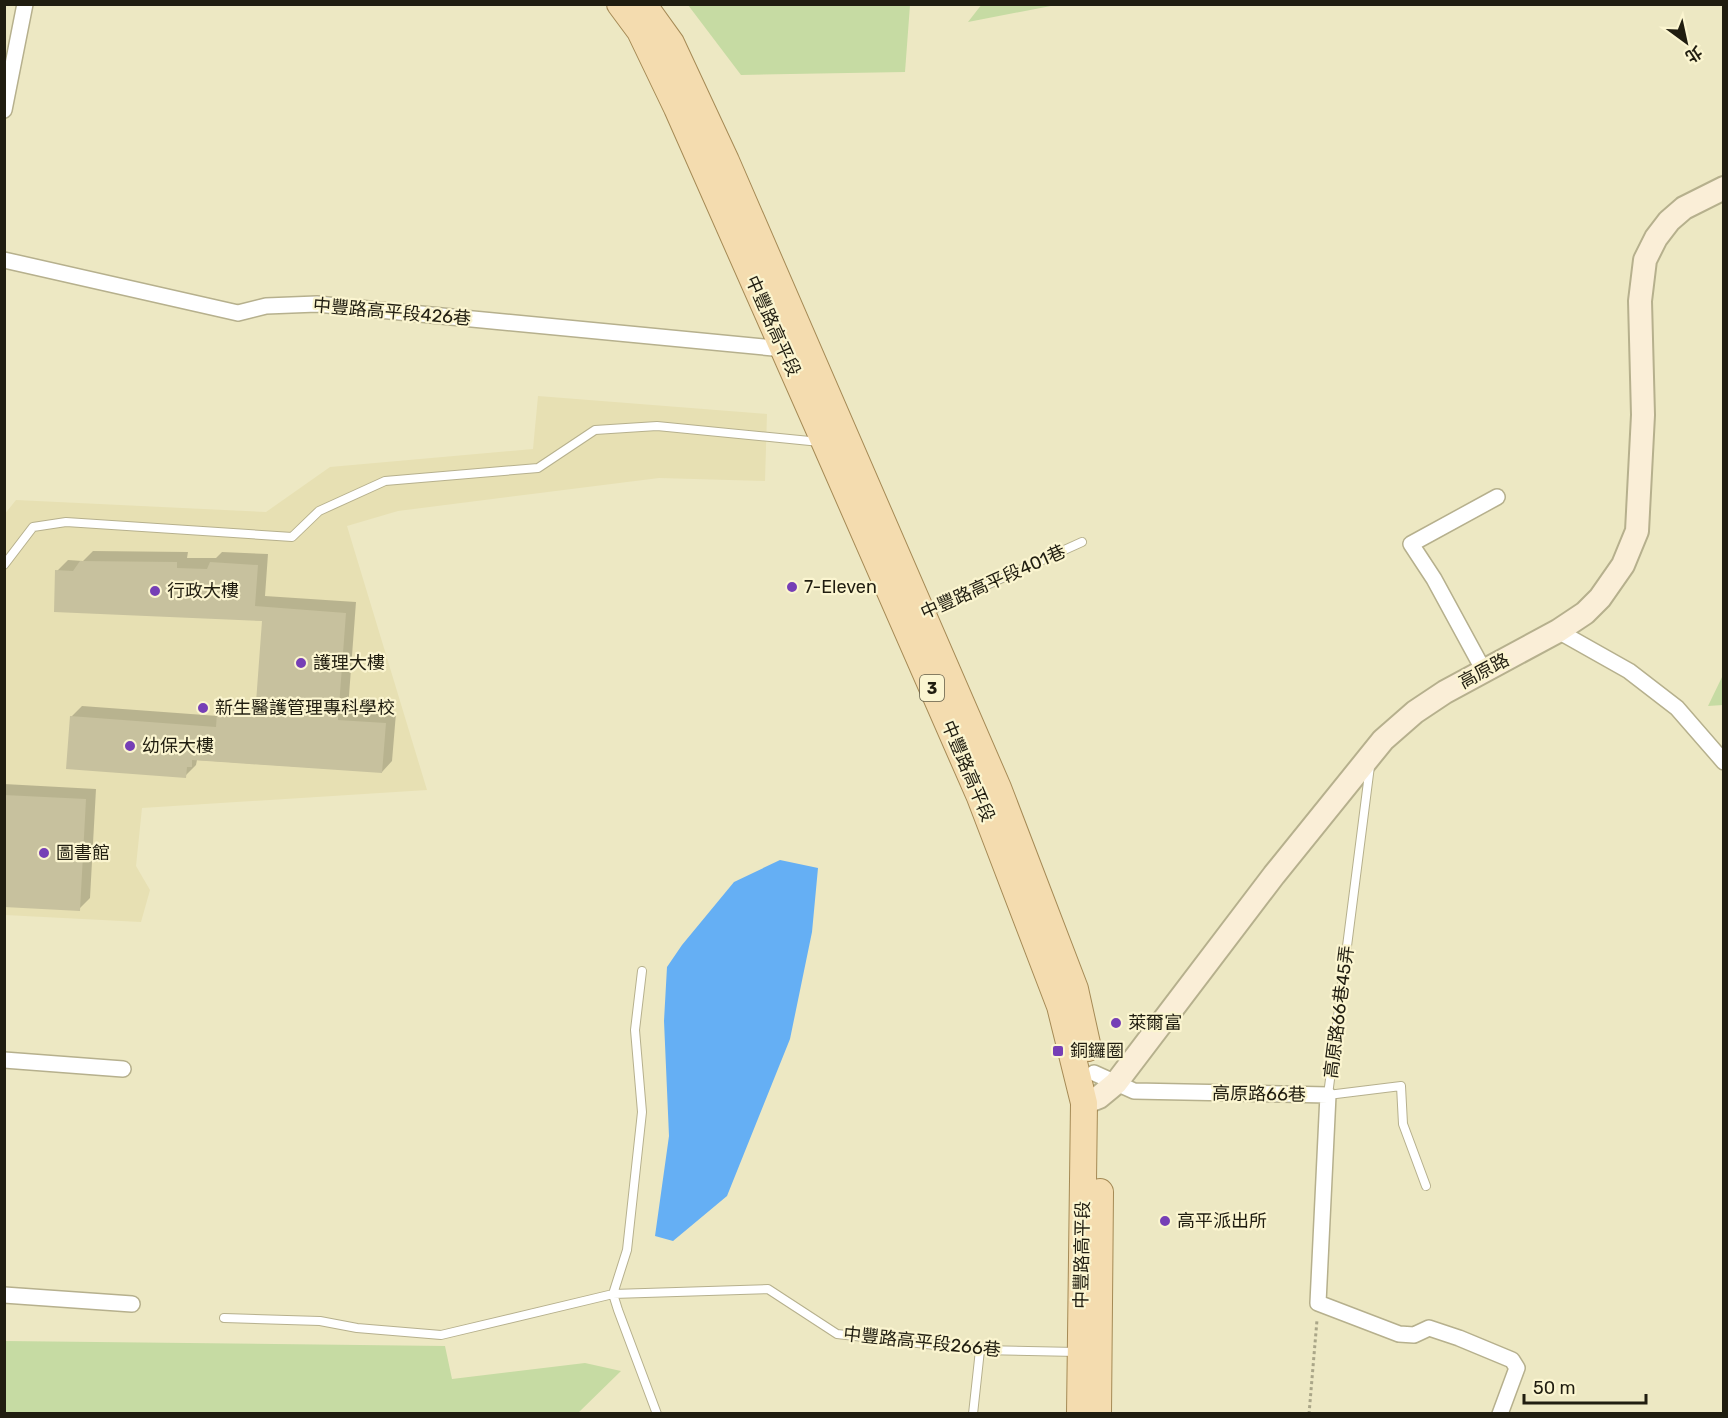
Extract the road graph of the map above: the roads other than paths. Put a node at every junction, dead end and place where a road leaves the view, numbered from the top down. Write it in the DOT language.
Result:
graph roads {
  1 [pos="25,4"];
  2 [pos="620,4"];
  3 [pos="643,4"];
  4 [pos="4,110"];
  5 [pos="1724,188"];
  6 [pos="731,202"];
  7 [pos="4,260"];
  8 [pos="784,350"];
  9 [pos="835,438"];
  10 [pos="1497,497"];
  11 [pos="1082,542"];
  12 [pos="4,565"];
  13 [pos="913,618"];
  14 [pos="1558,631"];
  15 [pos="1484,671"];
  16 [pos="1372,753"];
  17 [pos="1724,762"];
  18 [pos="642,971"];
  19 [pos="4,1060"];
  20 [pos="123,1069"];
  21 [pos="1098,1089"];
  22 [pos="1328,1095"];
  23 [pos="1426,1186"];
  24 [pos="613,1294"];
  25 [pos="4,1295"];
  26 [pos="132,1304"];
  27 [pos="224,1318"];
  28 [pos="980,1350"];
  29 [pos="1090,1350"];
  30 [pos="657,1413"];
  31 [pos="973,1413"];
  32 [pos="1080,1413"];
  33 [pos="1098,1413"];
  34 [pos="1500,1413"];
  1 -- 4 [label="street"];
  2 -- 6 [label="main road, 中豐路高平段 / 3"];
  3 -- 6 [label="main road, 中豐路高平段 / 3"];
  5 -- 14 [label="street, 高原路"];
  6 -- 8 [label="main road, 中豐路高平段 / 3"];
  6 -- 9 [label="main road, 中豐路高平段 / 3"];
  7 -- 8 [label="street, 中豐路高平段426巷"];
  8 -- 9 [label="main road, 中豐路高平段 / 3"];
  9 -- 12 [label="lane"];
  9 -- 13 [label="main road, 中豐路高平段 / 3"];
  10 -- 15 [label="street"];
  11 -- 13 [label="lane, 中豐路高平段401巷"];
  13 -- 21 [label="main road, 中豐路高平段 / 3"];
  14 -- 15 [label="street, 高原路"];
  14 -- 17 [label="street"];
  15 -- 16 [label="street, 高原路"];
  16 -- 21 [label="street, 高原路"];
  16 -- 22 [label="lane, 高原路66巷45弄"];
  18 -- 24 [label="lane"];
  19 -- 20 [label="street"];
  21 -- 22 [label="street, 高原路66巷"];
  21 -- 29 [label="main road, 中豐路高平段 / 3"];
  22 -- 23 [label="lane, 高原路66巷45弄"];
  22 -- 34 [label="street, 高原路66巷"];
  24 -- 27 [label="lane, 中豐路高平段266巷"];
  24 -- 28 [label="lane, 中豐路高平段266巷"];
  24 -- 30 [label="lane"];
  25 -- 26 [label="street"];
  28 -- 29 [label="lane, 中豐路高平段266巷"];
  28 -- 31 [label="lane"];
  29 -- 32 [label="main road, 中豐路高平段 / 3"];
  29 -- 33 [label="main road, 中豐路高平段 / 3"];
}
